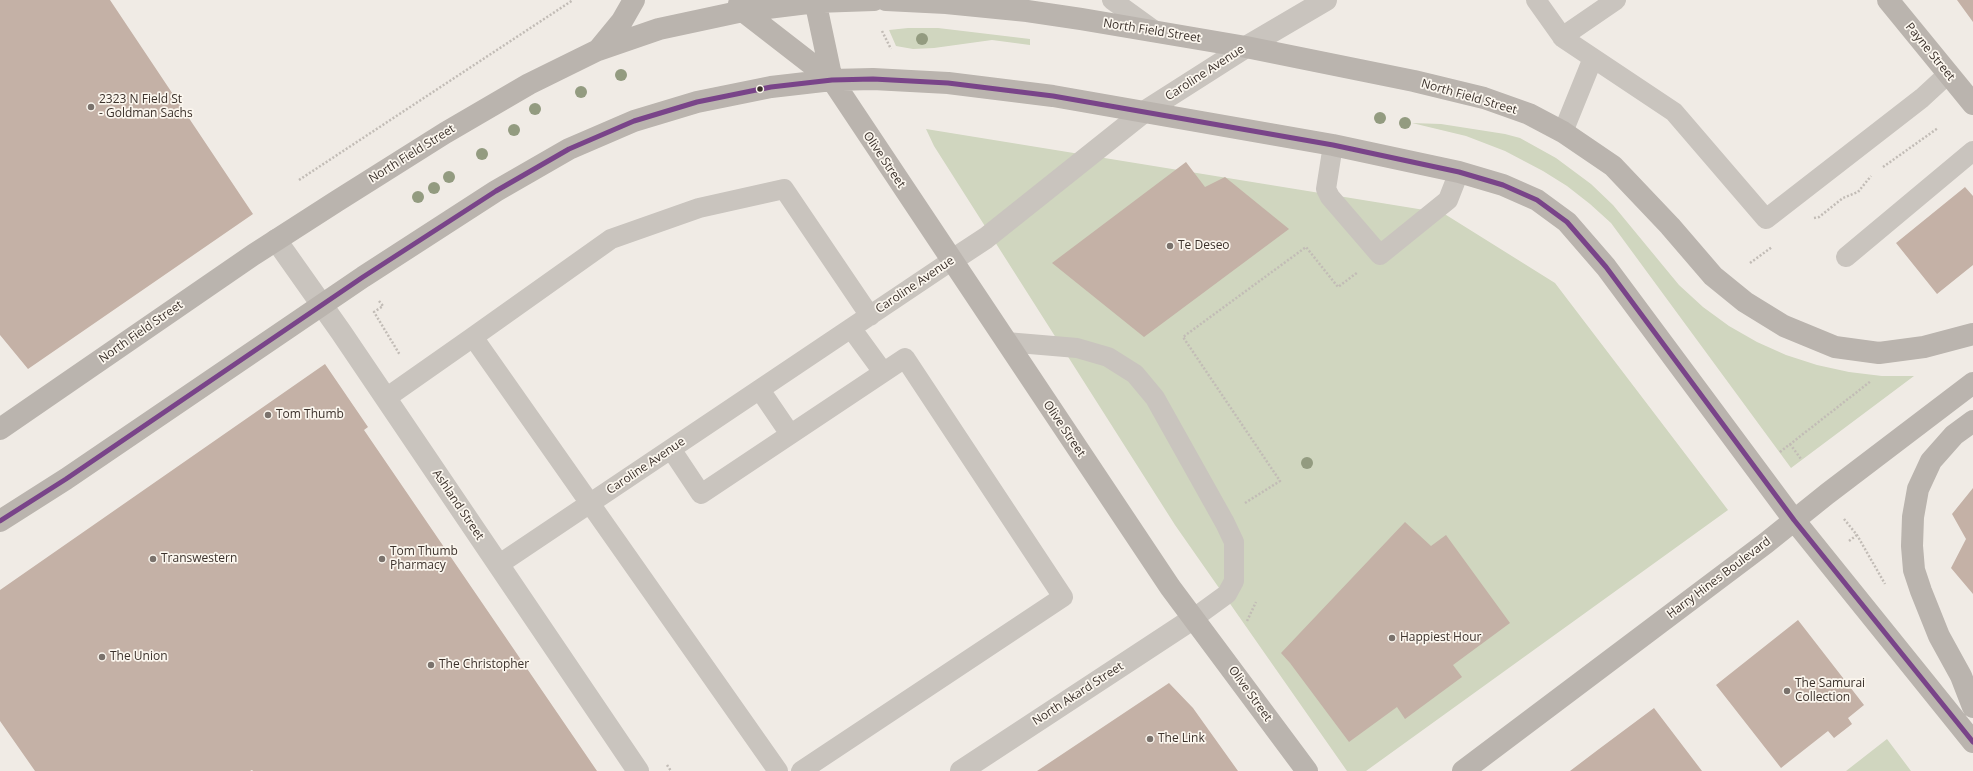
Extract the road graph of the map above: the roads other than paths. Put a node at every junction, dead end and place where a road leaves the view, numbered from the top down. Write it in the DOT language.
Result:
graph roads {
  1 [pos="634,0"];
  2 [pos="874,0"];
  3 [pos="886,0"];
  4 [pos="1112,0"];
  5 [pos="1326,0"];
  6 [pos="1536,0"];
  7 [pos="1616,0"];
  8 [pos="1888,0"];
  9 [pos="816,1"];
  10 [pos="740,5"];
  11 [pos="1028,6"];
  12 [pos="1155,31"];
  13 [pos="1562,37"];
  14 [pos="1246,47"];
  15 [pos="598,50"];
  16 [pos="1593,58"];
  17 [pos="1948,74"];
  18 [pos="832,80"];
  19 [pos="1973,104"];
  20 [pos="1144,112"];
  21 [pos="1563,132"];
  22 [pos="1333,145"];
  23 [pos="1973,151"];
  24 [pos="1458,172"];
  25 [pos="276,240"];
  26 [pos="1846,257"];
  27 [pos="951,261"];
  28 [pos="322,305"];
  29 [pos="870,316"];
  30 [pos="852,328"];
  31 [pos="1973,334"];
  32 [pos="473,337"];
  33 [pos="1006,342"];
  34 [pos="883,372"];
  35 [pos="1973,383"];
  36 [pos="760,390"];
  37 [pos="386,398"];
  38 [pos="1973,421"];
  39 [pos="0,429"];
  40 [pos="790,434"];
  41 [pos="671,449"];
  42 [pos="590,504"];
  43 [pos="1794,520"];
  44 [pos="0,521"];
  45 [pos="498,565"];
  46 [pos="1194,618"];
  47 [pos="1973,707"];
  48 [pos="1973,742"];
  49 [pos="638,771"];
  50 [pos="778,771"];
  51 [pos="801,771"];
  52 [pos="961,771"];
  53 [pos="1307,771"];
  54 [pos="1463,771"];
  1 -- 15 [label="main road"];
  2 -- 9 [label="main road, North Field Street"];
  3 -- 11 [label="main road, North Field Street"];
  4 -- 12 [label="lane"];
  5 -- 14 [label="street, Caroline Avenue"];
  6 -- 13 [label="lane"];
  7 -- 13 [label="lane"];
  8 -- 17 [label="main road, Payne Street"];
  9 -- 10 [label="main road, North Field Street"];
  9 -- 18 [label="main road, Olive Street"];
  10 -- 15 [label="main road, North Field Street"];
  10 -- 18 [label="main road, Olive Street"];
  11 -- 12 [label="main road, North Field Street"];
  12 -- 14 [label="main road, North Field Street"];
  13 -- 16 [label="lane"];
  14 -- 20 [label="street, Caroline Avenue"];
  14 -- 21 [label="main road, North Field Street"];
  15 -- 25 [label="main road, North Field Street"];
  16 -- 17 [label="lane"];
  16 -- 21 [label="lane"];
  17 -- 19 [label="main road, Payne Street"];
  18 -- 20 [label="main road"];
  18 -- 27 [label="main road, Olive Street"];
  18 -- 28 [label="main road"];
  20 -- 22 [label="main road"];
  20 -- 27 [label="street, Caroline Avenue"];
  21 -- 31 [label="main road, North Field Street"];
  22 -- 24 [label="main road"];
  22 -- 24 [label="lane"];
  23 -- 26 [label="lane"];
  24 -- 43 [label="main road"];
  25 -- 28 [label="street, Ashland Street"];
  25 -- 39 [label="main road, North Field Street"];
  27 -- 29 [label="lane, Caroline Avenue"];
  27 -- 33 [label="main road, Olive Street"];
  28 -- 37 [label="street, Ashland Street"];
  28 -- 44 [label="main road"];
  29 -- 30 [label="lane, Caroline Avenue"];
  29 -- 32 [label="lane"];
  30 -- 34 [label="lane"];
  30 -- 36 [label="lane, Caroline Avenue"];
  32 -- 37 [label="lane"];
  32 -- 42 [label="lane"];
  33 -- 46 [label="main road, Olive Street"];
  33 -- 46 [label="lane"];
  34 -- 40 [label="lane"];
  34 -- 51 [label="lane"];
  35 -- 43 [label="main road, Harry Hines Boulevard"];
  36 -- 40 [label="lane"];
  36 -- 41 [label="lane, Caroline Avenue"];
  37 -- 45 [label="street, Ashland Street"];
  38 -- 47 [label="main road"];
  40 -- 41 [label="lane"];
  41 -- 42 [label="lane, Caroline Avenue"];
  42 -- 45 [label="lane, Caroline Avenue"];
  42 -- 50 [label="lane"];
  43 -- 48 [label="main road"];
  43 -- 54 [label="main road, Harry Hines Boulevard"];
  45 -- 49 [label="street, Ashland Street"];
  46 -- 52 [label="street, North Akard Street"];
  46 -- 53 [label="main road, Olive Street"];
}
